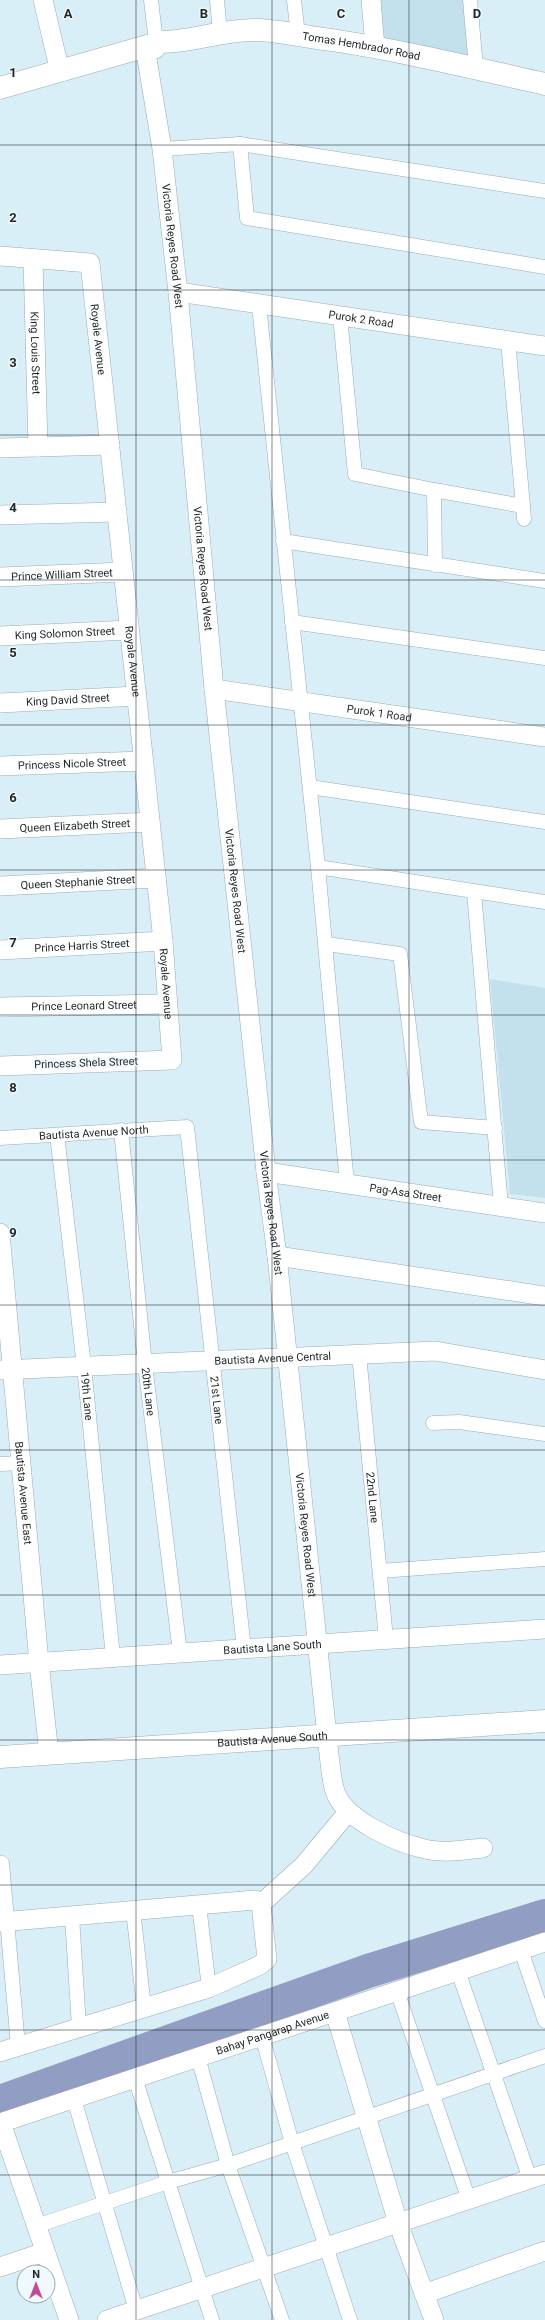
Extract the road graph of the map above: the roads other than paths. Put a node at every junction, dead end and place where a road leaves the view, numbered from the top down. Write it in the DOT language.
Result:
graph roads {
  1 [pos="43,0"];
  2 [pos="151,0"];
  3 [pos="217,0"];
  4 [pos="294,0"];
  5 [pos="371,0"];
  6 [pos="470,0"];
  7 [pos="220,33"];
  8 [pos="298,35"];
  9 [pos="376,47"];
  10 [pos="151,50"];
  11 [pos="476,68"];
  12 [pos="60,72"];
  13 [pos="545,84"];
  14 [pos="0,88"];
  15 [pos="0,101"];
  16 [pos="240,144"];
  17 [pos="162,149"];
  18 [pos="545,191"];
  19 [pos="0,256"];
  20 [pos="33,259"];
  21 [pos="545,267"];
  22 [pos="178,292"];
  23 [pos="259,305"];
  24 [pos="340,316"];
  25 [pos="508,341"];
  26 [pos="545,346"];
  27 [pos="110,445"];
  28 [pos="38,447"];
  29 [pos="0,448"];
  30 [pos="434,490"];
  31 [pos="117,512"];
  32 [pos="0,515"];
  33 [pos="283,541"];
  34 [pos="435,565"];
  35 [pos="123,572"];
  36 [pos="0,577"];
  37 [pos="545,581"];
  38 [pos="292,622"];
  39 [pos="129,630"];
  40 [pos="0,636"];
  41 [pos="545,658"];
  42 [pos="214,689"];
  43 [pos="137,696"];
  44 [pos="300,701"];
  45 [pos="0,703"];
  46 [pos="545,737"];
  47 [pos="143,761"];
  48 [pos="0,766"];
  49 [pos="310,787"];
  50 [pos="150,822"];
  51 [pos="545,822"];
  52 [pos="0,829"];
  53 [pos="318,867"];
  54 [pos="156,878"];
  55 [pos="0,886"];
  56 [pos="474,892"];
  57 [pos="545,902"];
  58 [pos="163,941"];
  59 [pos="326,944"];
  60 [pos="0,950"];
  61 [pos="167,1004"];
  62 [pos="0,1007"];
  63 [pos="172,1060"];
  64 [pos="0,1066"];
  65 [pos="187,1127"];
  66 [pos="495,1128"];
  67 [pos="122,1130"];
  68 [pos="57,1135"];
  69 [pos="0,1138"];
  70 [pos="266,1172"];
  71 [pos="347,1184"];
  72 [pos="500,1206"];
  73 [pos="545,1213"];
  74 [pos="0,1232"];
  75 [pos="277,1256"];
  76 [pos="545,1296"];
  77 [pos="359,1354"];
  78 [pos="288,1358"];
  79 [pos="212,1361"];
  80 [pos="145,1364"];
  81 [pos="84,1366"];
  82 [pos="7,1370"];
  83 [pos="545,1370"];
  84 [pos="433,1423"];
  85 [pos="545,1434"];
  86 [pos="22,1463"];
  87 [pos="0,1464"];
  88 [pos="545,1559"];
  89 [pos="380,1571"];
  90 [pos="545,1629"];
  91 [pos="386,1639"];
  92 [pos="317,1644"];
  93 [pos="244,1649"];
  94 [pos="180,1653"];
  95 [pos="113,1657"];
  96 [pos="39,1662"];
  97 [pos="0,1665"];
  98 [pos="545,1721"];
  99 [pos="327,1736"];
  100 [pos="49,1754"];
  101 [pos="0,1757"];
  102 [pos="348,1812"];
  103 [pos="483,1848"];
  104 [pos="0,1864"];
  105 [pos="261,1904"];
  106 [pos="199,1905"];
  107 [pos="133,1910"];
  108 [pos="72,1916"];
  109 [pos="4,1922"];
  110 [pos="545,1942"];
  111 [pos="521,1950"];
  112 [pos="458,1971"];
  113 [pos="209,1988"];
  114 [pos="397,1991"];
  115 [pos="144,2007"];
  116 [pos="335,2012"];
  117 [pos="545,2021"];
  118 [pos="79,2027"];
  119 [pos="262,2036"];
  120 [pos="18,2046"];
  121 [pos="0,2052"];
  122 [pos="545,2056"];
  123 [pos="198,2057"];
  124 [pos="494,2072"];
  125 [pos="135,2078"];
  126 [pos="432,2095"];
  127 [pos="74,2099"];
  128 [pos="366,2118"];
  129 [pos="0,2123"];
  130 [pos="292,2143"];
  131 [pos="228,2165"];
  132 [pos="538,2177"];
  133 [pos="168,2182"];
  134 [pos="469,2200"];
  135 [pos="105,2204"];
  136 [pos="398,2223"];
  137 [pos="36,2226"];
  138 [pos="327,2247"];
  139 [pos="545,2251"];
  140 [pos="45,2252"];
  141 [pos="0,2267"];
  142 [pos="263,2268"];
  143 [pos="202,2288"];
  144 [pos="424,2294"];
  145 [pos="138,2315"];
  146 [pos="69,2320"];
  147 [pos="107,2320"];
  148 [pos="212,2320"];
  149 [pos="282,2320"];
  150 [pos="350,2320"];
  151 [pos="434,2320"];
  1 -- 12 [label="street"];
  2 -- 10 [label="street"];
  3 -- 7 [label="street"];
  4 -- 8 [label="street"];
  5 -- 9 [label="street"];
  6 -- 11 [label="street"];
  7 -- 8 [label="street, Tomas Hembrador Road"];
  7 -- 10 [label="street, Tomas Hembrador Road"];
  8 -- 9 [label="street, Tomas Hembrador Road"];
  9 -- 11 [label="street, Tomas Hembrador Road"];
  10 -- 12 [label="street, Tomas Hembrador Road"];
  10 -- 15 [label="street, Tomas Hembrador Road"];
  10 -- 17 [label="street, Victoria Reyes Road West"];
  11 -- 13 [label="street, Tomas Hembrador Road"];
  12 -- 14 [label="street, Tomas Hembrador Road"];
  16 -- 17 [label="street"];
  16 -- 18 [label="street"];
  16 -- 21 [label="street"];
  17 -- 22 [label="street, Victoria Reyes Road West"];
  19 -- 20 [label="street"];
  20 -- 27 [label="street, Royale Avenue"];
  20 -- 28 [label="street, King Louis Street"];
  22 -- 23 [label="street, Purok 2 Road"];
  22 -- 42 [label="street, Victoria Reyes Road West"];
  23 -- 24 [label="street, Purok 2 Road"];
  23 -- 33 [label="street"];
  24 -- 25 [label="street, Purok 2 Road"];
  24 -- 30 [label="street"];
  25 -- 26 [label="street, Purok 2 Road"];
  25 -- 30 [label="street"];
  27 -- 28 [label="street"];
  27 -- 31 [label="street, Royale Avenue"];
  28 -- 29 [label="street"];
  30 -- 34 [label="street"];
  31 -- 32 [label="street"];
  31 -- 35 [label="street, Royale Avenue"];
  33 -- 34 [label="street"];
  33 -- 38 [label="street"];
  34 -- 37 [label="street"];
  35 -- 36 [label="street, Prince William Street"];
  35 -- 39 [label="street, Royale Avenue"];
  38 -- 41 [label="street"];
  38 -- 44 [label="street"];
  39 -- 40 [label="street, King Solomon Street"];
  39 -- 43 [label="street, Royale Avenue"];
  42 -- 44 [label="street, Purok 1 Road"];
  42 -- 70 [label="street, Victoria Reyes Road West"];
  43 -- 45 [label="street, King David Street"];
  43 -- 47 [label="street, Royale Avenue"];
  44 -- 46 [label="street, Purok 1 Road"];
  44 -- 49 [label="street"];
  47 -- 48 [label="street, Princess Nicole Street"];
  47 -- 50 [label="street, Royale Avenue"];
  49 -- 51 [label="street"];
  49 -- 53 [label="street"];
  50 -- 52 [label="street, Queen Elizabeth Street"];
  50 -- 54 [label="street, Royale Avenue"];
  53 -- 56 [label="street"];
  53 -- 59 [label="street"];
  54 -- 55 [label="street, Queen Stephanie Street"];
  54 -- 58 [label="street, Royale Avenue"];
  56 -- 57 [label="street"];
  56 -- 66 [label="street"];
  58 -- 60 [label="street, Prince Harris Street"];
  58 -- 61 [label="street, Royale Avenue"];
  59 -- 66 [label="street"];
  59 -- 71 [label="street"];
  61 -- 62 [label="street, Prince Leonard Street"];
  61 -- 63 [label="street, Royale Avenue"];
  63 -- 64 [label="street, Princess Shela Street"];
  65 -- 67 [label="street, Bautista Avenue North"];
  65 -- 79 [label="street, 21st Lane"];
  66 -- 72 [label="street"];
  67 -- 68 [label="street, Bautista Avenue North"];
  67 -- 80 [label="street, 20th Lane"];
  68 -- 69 [label="street, Bautista Avenue North"];
  68 -- 81 [label="street, 19th Lane"];
  70 -- 71 [label="street, Pag-Asa Street"];
  70 -- 75 [label="street, Victoria Reyes Road West"];
  71 -- 72 [label="street, Pag-Asa Street"];
  72 -- 73 [label="street, Pag-Asa Street"];
  74 -- 82 [label="street, Bautista Avenue East"];
  75 -- 76 [label="street"];
  75 -- 78 [label="street, Victoria Reyes Road West"];
  77 -- 78 [label="street, Bautista Avenue Central"];
  77 -- 83 [label="street, Bautista Avenue Central"];
  77 -- 89 [label="street, 22nd Lane"];
  78 -- 79 [label="street, Bautista Avenue Central"];
  78 -- 92 [label="street, Victoria Reyes Road West"];
  79 -- 80 [label="street, Bautista Avenue Central"];
  79 -- 93 [label="street, 21st Lane"];
  80 -- 81 [label="street, Bautista Avenue Central"];
  80 -- 94 [label="street, 20th Lane"];
  81 -- 82 [label="street, Bautista Avenue Central"];
  81 -- 95 [label="street, 19th Lane"];
  82 -- 86 [label="street, Bautista Avenue East"];
  84 -- 85 [label="street"];
  86 -- 87 [label="street"];
  86 -- 96 [label="street, Bautista Avenue East"];
  88 -- 89 [label="street"];
  89 -- 91 [label="street, 22nd Lane"];
  90 -- 91 [label="street, Bautista Lane South"];
  91 -- 92 [label="street, Bautista Lane South"];
  92 -- 93 [label="street, Bautista Lane South"];
  92 -- 99 [label="street, Victoria Reyes Road West"];
  93 -- 94 [label="street, Bautista Lane South"];
  94 -- 95 [label="street, Bautista Lane South"];
  95 -- 96 [label="street, Bautista Lane South"];
  96 -- 97 [label="street, Bautista Lane South"];
  96 -- 100 [label="street, Bautista Avenue East"];
  98 -- 99 [label="street, Bautista Avenue South"];
  99 -- 100 [label="street, Bautista Avenue South"];
  99 -- 102 [label="street, Victoria Reyes Road West"];
  100 -- 101 [label="street, Bautista Avenue South"];
  102 -- 103 [label="street"];
  102 -- 105 [label="street"];
  104 -- 109 [label="street"];
  105 -- 106 [label="street"];
  105 -- 113 [label="street"];
  106 -- 107 [label="street"];
  106 -- 113 [label="street"];
  107 -- 108 [label="street"];
  107 -- 115 [label="street"];
  108 -- 109 [label="street"];
  108 -- 118 [label="street"];
  109 -- 120 [label="street"];
  110 -- 111 [label="street, Bahay Pangarap Avenue"];
  111 -- 112 [label="street, Bahay Pangarap Avenue"];
  111 -- 117 [label="street"];
  112 -- 114 [label="street, Bahay Pangarap Avenue"];
  112 -- 124 [label="street"];
  113 -- 115 [label="street"];
  114 -- 116 [label="street, Bahay Pangarap Avenue"];
  114 -- 126 [label="street"];
  115 -- 118 [label="street"];
  116 -- 119 [label="street, Bahay Pangarap Avenue"];
  116 -- 128 [label="street"];
  118 -- 120 [label="street"];
  119 -- 123 [label="street, Bahay Pangarap Avenue"];
  119 -- 130 [label="street"];
  120 -- 121 [label="street"];
  122 -- 124 [label="street"];
  123 -- 125 [label="street, Bahay Pangarap Avenue"];
  123 -- 131 [label="street"];
  124 -- 126 [label="street"];
  124 -- 132 [label="street"];
  125 -- 127 [label="street, Bahay Pangarap Avenue"];
  125 -- 133 [label="street"];
  126 -- 128 [label="street"];
  126 -- 134 [label="street"];
  127 -- 129 [label="street, Bahay Pangarap Avenue"];
  127 -- 135 [label="street"];
  128 -- 130 [label="street"];
  128 -- 136 [label="street"];
  129 -- 137 [label="street"];
  130 -- 131 [label="street"];
  130 -- 138 [label="street"];
  131 -- 133 [label="street"];
  131 -- 142 [label="street"];
  132 -- 134 [label="street"];
  133 -- 135 [label="street"];
  133 -- 143 [label="street"];
  134 -- 136 [label="street"];
  135 -- 137 [label="street"];
  135 -- 145 [label="street"];
  136 -- 138 [label="street"];
  136 -- 144 [label="street"];
  137 -- 140 [label="street"];
  138 -- 142 [label="street"];
  138 -- 150 [label="street"];
  139 -- 144 [label="street"];
  140 -- 141 [label="street"];
  140 -- 146 [label="street"];
  142 -- 143 [label="street"];
  142 -- 149 [label="street"];
  143 -- 145 [label="street"];
  143 -- 148 [label="street"];
  144 -- 151 [label="street"];
  145 -- 147 [label="street"];
}
